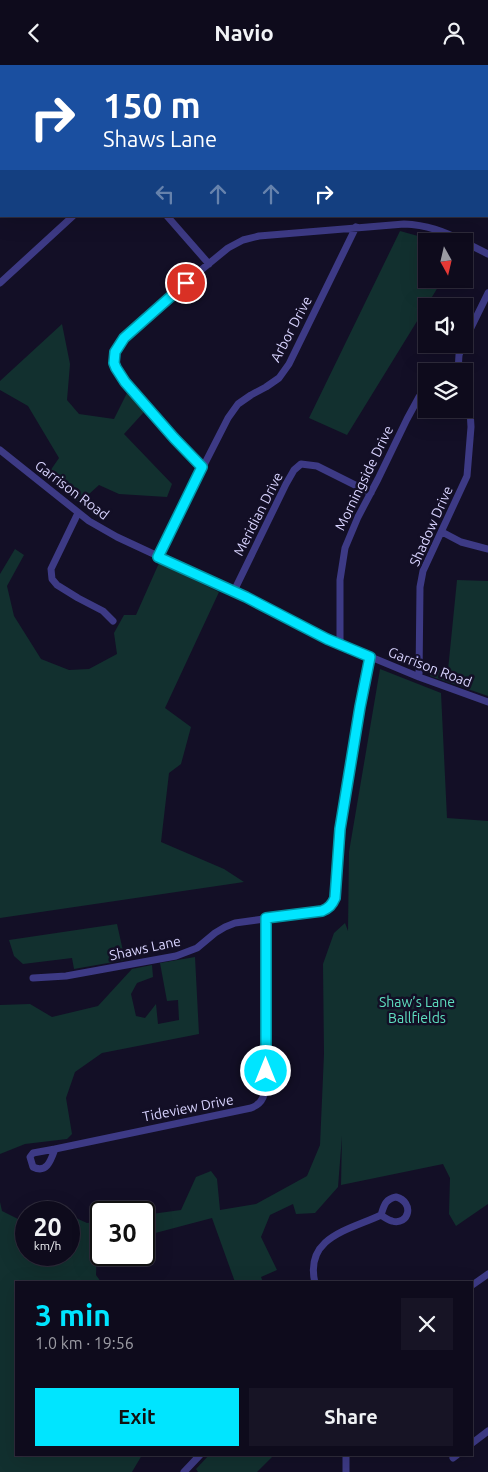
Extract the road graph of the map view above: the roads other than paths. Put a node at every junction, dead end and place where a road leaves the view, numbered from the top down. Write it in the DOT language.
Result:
graph roads {
  1 [pos="72,217"];
  2 [pos="168,217"];
  3 [pos="356,227"];
  4 [pos="447,233"];
  5 [pos="473,246"];
  6 [pos="488,254"];
  7 [pos="209,264"];
  8 [pos="0,283"];
  9 [pos="488,293"];
  10 [pos="473,324"];
  11 [pos="418,399"];
  12 [pos="470,418"];
  13 [pos="1,453"];
  14 [pos="202,467"];
  15 [pos="371,493"];
  16 [pos="78,513"];
  17 [pos="442,532"];
  18 [pos="488,549"];
  19 [pos="158,557"];
  20 [pos="234,591"];
  21 [pos="113,621"];
  22 [pos="340,645"];
  23 [pos="370,657"];
  24 [pos="419,677"];
  25 [pos="488,702"];
  26 [pos="266,918"];
  27 [pos="33,979"];
  28 [pos="55,1149"];
  29 [pos="381,1215"];
  30 [pos="488,1274"];
  31 [pos="315,1281"];
  32 [pos="473,1285"];
  33 [pos="488,1431"];
  34 [pos="473,1442"];
  35 [pos="199,1456"];
  36 [pos="346,1456"];
  37 [pos="184,1472"];
  38 [pos="346,1472"];
  1 -- 8 [label="street"];
  2 -- 7 [label="street"];
  3 -- 4 [label="street"];
  3 -- 7 [label="street"];
  3 -- 14 [label="street, Arbor Drive"];
  5 -- 6 [label="street"];
  7 -- 14 [label="street"];
  9 -- 10 [label="street"];
  11 -- 15 [label="street, Morningside Drive"];
  12 -- 17 [label="street, Shadow Drive"];
  13 -- 16 [label="street, Garrison Road"];
  14 -- 19 [label="street, Arbor Drive"];
  15 -- 20 [label="street, Meridian Drive"];
  15 -- 22 [label="street, Morningside Drive"];
  16 -- 19 [label="street, Garrison Road"];
  16 -- 21 [label="street"];
  17 -- 18 [label="street"];
  17 -- 24 [label="street, Shadow Drive"];
  19 -- 20 [label="street, Garrison Road"];
  20 -- 22 [label="street, Garrison Road"];
  22 -- 23 [label="street, Garrison Road"];
  23 -- 24 [label="street, Garrison Road"];
  23 -- 26 [label="street, Shaws Lane"];
  24 -- 25 [label="street, Garrison Road"];
  26 -- 27 [label="street, Shaws Lane"];
  26 -- 28 [label="street, Tideview Drive"];
  29 -- 31 [label="street"];
  30 -- 32 [label="street"];
  33 -- 34 [label="street"];
  35 -- 37 [label="street"];
  36 -- 38 [label="street"];
}
